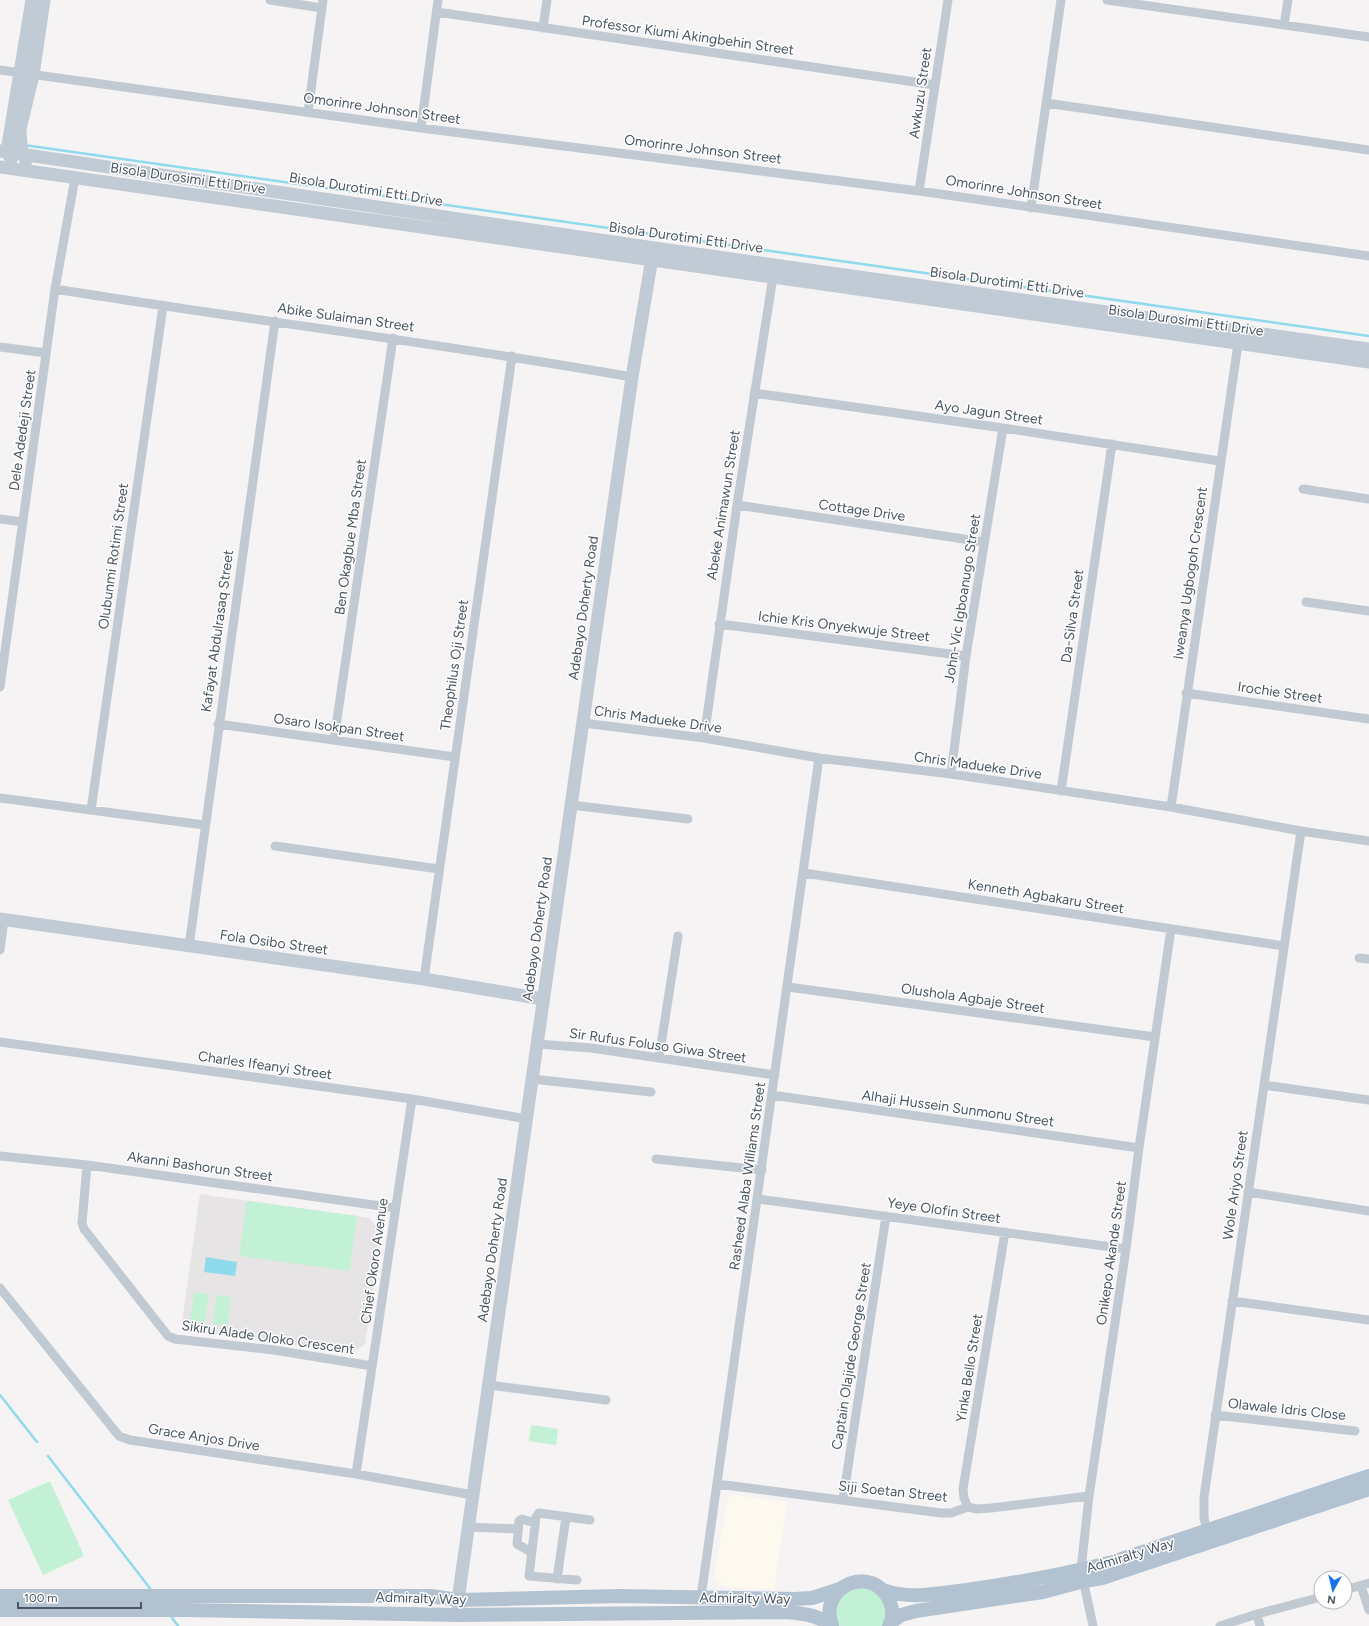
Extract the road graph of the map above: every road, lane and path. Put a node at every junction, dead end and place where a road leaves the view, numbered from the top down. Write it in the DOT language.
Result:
graph roads {
  1 [pos="32,0"];
  2 [pos="44,0"];
  3 [pos="270,0"];
  4 [pos="438,0"];
  5 [pos="547,0"];
  6 [pos="948,0"];
  7 [pos="1061,0"];
  8 [pos="1107,0"];
  9 [pos="1288,0"];
  10 [pos="323,4"];
  11 [pos="1173,5"];
  12 [pos="437,12"];
  13 [pos="1284,25"];
  14 [pos="543,28"];
  15 [pos="1369,37"];
  16 [pos="0,70"];
  17 [pos="26,74"];
  18 [pos="936,85"];
  19 [pos="1046,103"];
  20 [pos="308,112"];
  21 [pos="422,128"];
  22 [pos="13,147"];
  23 [pos="1369,150"];
  24 [pos="0,167"];
  25 [pos="14,169"];
  26 [pos="31,171"];
  27 [pos="75,178"];
  28 [pos="919,191"];
  29 [pos="1031,208"];
  30 [pos="653,254"];
  31 [pos="1369,256"];
  32 [pos="773,277"];
  33 [pos="55,289"];
  34 [pos="163,306"];
  35 [pos="275,321"];
  36 [pos="392,338"];
  37 [pos="1238,344"];
  38 [pos="0,347"];
  39 [pos="1369,349"];
  40 [pos="46,353"];
  41 [pos="512,356"];
  42 [pos="1369,362"];
  43 [pos="632,377"];
  44 [pos="754,393"];
  45 [pos="1003,428"];
  46 [pos="1112,444"];
  47 [pos="1220,461"];
  48 [pos="1303,489"];
  49 [pos="1369,499"];
  50 [pos="736,505"];
  51 [pos="0,519"];
  52 [pos="23,522"];
  53 [pos="984,542"];
  54 [pos="1306,602"];
  55 [pos="1369,611"];
  56 [pos="719,624"];
  57 [pos="966,656"];
  58 [pos="0,687"];
  59 [pos="1186,693"];
  60 [pos="1369,718"];
  61 [pos="583,723"];
  62 [pos="218,724"];
  63 [pos="704,738"];
  64 [pos="334,740"];
  65 [pos="455,757"];
  66 [pos="819,758"];
  67 [pos="951,774"];
  68 [pos="1061,791"];
  69 [pos="0,798"];
  70 [pos="571,805"];
  71 [pos="1171,807"];
  72 [pos="91,810"];
  73 [pos="688,819"];
  74 [pos="204,825"];
  75 [pos="1301,831"];
  76 [pos="1369,840"];
  77 [pos="275,846"];
  78 [pos="439,869"];
  79 [pos="804,873"];
  80 [pos="2,920"];
  81 [pos="1171,929"];
  82 [pos="678,936"];
  83 [pos="188,946"];
  84 [pos="1284,946"];
  85 [pos="0,950"];
  86 [pos="1359,958"];
  87 [pos="1369,959"];
  88 [pos="424,979"];
  89 [pos="788,987"];
  90 [pos="544,999"];
  91 [pos="1155,1037"];
  92 [pos="0,1042"];
  93 [pos="537,1044"];
  94 [pos="659,1058"];
  95 [pos="775,1075"];
  96 [pos="532,1079"];
  97 [pos="1264,1085"];
  98 [pos="651,1092"];
  99 [pos="772,1095"];
  100 [pos="412,1099"];
  101 [pos="1369,1100"];
  102 [pos="526,1119"];
  103 [pos="1139,1148"];
  104 [pos="0,1156"];
  105 [pos="656,1159"];
  106 [pos="87,1165"];
  107 [pos="762,1170"];
  108 [pos="1248,1192"];
  109 [pos="758,1199"];
  110 [pos="395,1208"];
  111 [pos="1369,1211"];
  112 [pos="886,1216"];
  113 [pos="1005,1232"];
  114 [pos="1126,1249"];
  115 [pos="0,1288"];
  116 [pos="1232,1301"];
  117 [pos="1369,1320"];
  118 [pos="372,1366"];
  119 [pos="489,1385"];
  120 [pos="606,1400"];
  121 [pos="1216,1415"];
  122 [pos="1355,1431"];
  123 [pos="356,1474"];
  124 [pos="1369,1476"];
  125 [pos="717,1484"];
  126 [pos="1369,1489"];
  127 [pos="473,1495"];
  128 [pos="1089,1496"];
  129 [pos="843,1500"];
  130 [pos="968,1507"];
  131 [pos="566,1517"];
  132 [pos="590,1520"];
  133 [pos="535,1523"];
  134 [pos="469,1526"];
  135 [pos="518,1529"];
  136 [pos="1209,1536"];
  137 [pos="531,1552"];
  138 [pos="1083,1575"];
  139 [pos="557,1579"];
  140 [pos="577,1580"];
  141 [pos="1365,1585"];
  142 [pos="1353,1588"];
  143 [pos="840,1589"];
  144 [pos="883,1590"];
  145 [pos="0,1596"];
  146 [pos="702,1597"];
  147 [pos="1313,1599"];
  148 [pos="458,1600"];
  149 [pos="0,1610"];
  150 [pos="1369,1610"];
  151 [pos="1257,1614"];
  152 [pos="459,1615"];
  153 [pos="890,1624"];
  154 [pos="832,1626"];
  155 [pos="1092,1626"];
  156 [pos="1220,1626"];
  157 [pos="1260,1626"];
  1 -- 17 [label="main road"];
  2 -- 17 [label="main road"];
  3 -- 10 [label="street"];
  4 -- 12 [label="street"];
  5 -- 14 [label="street"];
  6 -- 18 [label="street, Awkuzu Street"];
  7 -- 19 [label="street"];
  8 -- 11 [label="street"];
  9 -- 13 [label="street"];
  10 -- 20 [label="street"];
  11 -- 13 [label="street"];
  12 -- 14 [label="street, Professor Kiumi Akingbehin Street"];
  12 -- 21 [label="street"];
  13 -- 15 [label="street"];
  14 -- 18 [label="street, Professor Kiumi Akingbehin Street"];
  16 -- 17 [label="street, Omorinre Johnson Street"];
  17 -- 20 [label="street, Omorinre Johnson Street"];
  17 -- 22 [label="main road"];
  18 -- 28 [label="street, Awkuzu Street"];
  19 -- 23 [label="street"];
  19 -- 29 [label="street"];
  20 -- 21 [label="street, Omorinre Johnson Street"];
  21 -- 28 [label="street, Omorinre Johnson Street"];
  22 -- 25 [label="main road"];
  22 -- 26 [label="main road"];
  22 -- 30 [label="main road, Bisola Durotimi Etti Drive"];
  24 -- 25 [label="main road, Bisola Durosimi Etti Drive"];
  25 -- 26 [label="main road, Bisola Durosimi Etti Drive"];
  26 -- 27 [label="main road, Bisola Durosimi Etti Drive"];
  27 -- 30 [label="main road, Bisola Durosimi Etti Drive"];
  27 -- 33 [label="street, Dele Adedeji Street"];
  28 -- 29 [label="street, Omorinre Johnson Street"];
  29 -- 31 [label="street, Omorinre Johnson Street"];
  30 -- 32 [label="main road, Bisola Durosimi Etti Drive"];
  30 -- 39 [label="main road, Bisola Durotimi Etti Drive"];
  30 -- 43 [label="main road, Adebayo Doherty Road"];
  32 -- 37 [label="main road, Bisola Durosimi Etti Drive"];
  32 -- 44 [label="street, Abeke Animawun Street"];
  33 -- 34 [label="street, Abike Sulaiman Street"];
  33 -- 40 [label="street, Dele Adedeji Street"];
  34 -- 35 [label="street, Abike Sulaiman Street"];
  34 -- 72 [label="street, Olubunmi Rotimi Street"];
  35 -- 36 [label="street, Abike Sulaiman Street"];
  35 -- 62 [label="street, Kafayat Abdulrasaq Street"];
  36 -- 41 [label="street, Abike Sulaiman Street"];
  36 -- 64 [label="street, Ben Okagbue Mba Street"];
  37 -- 42 [label="main road, Bisola Durosimi Etti Drive"];
  37 -- 47 [label="street, Iweanya Ugbogoh Crescent"];
  38 -- 40 [label="street"];
  40 -- 52 [label="street, Dele Adedeji Street"];
  41 -- 43 [label="street, Abike Sulaiman Street"];
  41 -- 65 [label="street, Theophilus Oji Street"];
  43 -- 61 [label="main road, Adebayo Doherty Road"];
  44 -- 45 [label="street, Ayo Jagun Street"];
  44 -- 50 [label="street, Abeke Animawun Street"];
  45 -- 46 [label="street, Ayo Jagun Street"];
  45 -- 53 [label="street, John-Vic Igboanugo Street"];
  46 -- 47 [label="street, Ayo Jagun Street"];
  46 -- 68 [label="street, Da-Silva Street"];
  47 -- 59 [label="street, Iweanya Ugbogoh Crescent"];
  48 -- 49 [label="street"];
  50 -- 53 [label="street, Cottage Drive"];
  50 -- 56 [label="street, Abeke Animawun Street"];
  51 -- 52 [label="street"];
  52 -- 58 [label="street, Dele Adedeji Street"];
  53 -- 57 [label="street, John-Vic Igboanugo Street"];
  54 -- 55 [label="street"];
  56 -- 57 [label="street, Ichie Kris Onyekwuje Street"];
  56 -- 63 [label="street, Abeke Animawun Street"];
  57 -- 67 [label="street, John-Vic Igboanugo Street"];
  59 -- 60 [label="street, Irochie Street"];
  59 -- 71 [label="street, Iweanya Ugbogoh Crescent"];
  61 -- 63 [label="street, Chris Madueke Drive"];
  61 -- 70 [label="main road, Adebayo Doherty Road"];
  62 -- 64 [label="street, Osaro Isokpan Street"];
  62 -- 74 [label="street, Kafayat Abdulrasaq Street"];
  63 -- 66 [label="street, Chris Madueke Drive"];
  64 -- 65 [label="street, Osaro Isokpan Street"];
  65 -- 78 [label="street, Theophilus Oji Street"];
  66 -- 67 [label="street, Chris Madueke Drive"];
  66 -- 79 [label="street, Rasheed Alaba Williams Street"];
  67 -- 68 [label="street, Chris Madueke Drive"];
  68 -- 71 [label="street, Chris Madueke Drive"];
  69 -- 72 [label="street"];
  70 -- 73 [label="street"];
  70 -- 90 [label="main road, Adebayo Doherty Road"];
  71 -- 75 [label="street, Chris Madueke Drive"];
  72 -- 74 [label="street"];
  74 -- 83 [label="street, Kafayat Abdulrasaq Street"];
  75 -- 76 [label="street, Chris Madueke Drive"];
  75 -- 84 [label="street, Wole Ariyo Street"];
  77 -- 78 [label="street"];
  78 -- 88 [label="street, Theophilus Oji Street"];
  79 -- 81 [label="street, Kenneth Agbakaru Street"];
  79 -- 89 [label="street, Rasheed Alaba Williams Street"];
  80 -- 83 [label="main road, Fola Osibo Street"];
  80 -- 85 [label="street"];
  81 -- 84 [label="street, Kenneth Agbakaru Street"];
  81 -- 91 [label="street, Onikepo Akande Street"];
  82 -- 94 [label="street"];
  83 -- 88 [label="main road, Fola Osibo Street"];
  84 -- 97 [label="street, Wole Ariyo Street"];
  86 -- 87 [label="street"];
  88 -- 90 [label="main road, Fola Osibo Street"];
  89 -- 91 [label="street, Olushola Agbaje Street"];
  89 -- 95 [label="street, Rasheed Alaba Williams Street"];
  90 -- 93 [label="main road, Adebayo Doherty Road"];
  91 -- 103 [label="street, Onikepo Akande Street"];
  92 -- 100 [label="street, Charles Ifeanyi Street"];
  93 -- 94 [label="street, Sir Rufus Foluso Giwa Street"];
  93 -- 96 [label="main road, Adebayo Doherty Road"];
  94 -- 95 [label="street, Sir Rufus Foluso Giwa Street"];
  95 -- 99 [label="street, Rasheed Alaba Williams Street"];
  96 -- 98 [label="street"];
  96 -- 102 [label="main road, Adebayo Doherty Road"];
  97 -- 101 [label="street"];
  97 -- 108 [label="street, Wole Ariyo Street"];
  99 -- 103 [label="street, Alhaji Hussein Sunmonu Street"];
  99 -- 107 [label="street, Rasheed Alaba Williams Street"];
  100 -- 102 [label="street, Charles Ifeanyi Street"];
  100 -- 110 [label="street, Chief Okoro Avenue"];
  102 -- 119 [label="main road, Adebayo Doherty Road"];
  103 -- 114 [label="street, Onikepo Akande Street"];
  104 -- 106 [label="street, Akanni Bashorun Street"];
  105 -- 107 [label="street"];
  106 -- 110 [label="street, Akanni Bashorun Street"];
  106 -- 118 [label="street, Sikiru Alade Oloko Crescent"];
  107 -- 109 [label="street, Rasheed Alaba Williams Street"];
  108 -- 111 [label="street"];
  108 -- 116 [label="street, Wole Ariyo Street"];
  109 -- 112 [label="street, Yeye Olofin Street"];
  109 -- 125 [label="street, Rasheed Alaba Williams Street"];
  110 -- 118 [label="street, Chief Okoro Avenue"];
  112 -- 113 [label="street, Yeye Olofin Street"];
  112 -- 129 [label="street, Captain Olajide George Street"];
  113 -- 114 [label="street, Yeye Olofin Street"];
  113 -- 130 [label="street, Yinka Bello Street"];
  114 -- 128 [label="street, Onikepo Akande Street"];
  115 -- 123 [label="street, Grace Anjos Drive"];
  116 -- 117 [label="street"];
  116 -- 121 [label="street, Wole Ariyo Street"];
  118 -- 123 [label="street, Chief Okoro Avenue"];
  119 -- 120 [label="street"];
  119 -- 127 [label="main road, Adebayo Doherty Road"];
  121 -- 122 [label="street, Olawale Idris Close"];
  121 -- 136 [label="street, Wole Ariyo Street"];
  123 -- 127 [label="street, Grace Anjos Drive"];
  124 -- 136 [label="main road, Admiralty Way"];
  125 -- 129 [label="street, Siji Soetan Street"];
  125 -- 146 [label="street, Rasheed Alaba Williams Street"];
  126 -- 136 [label="main road, Admiralty Way"];
  127 -- 134 [label="main road, Adebayo Doherty Road"];
  128 -- 130 [label="street, Siji Soetan Street"];
  128 -- 138 [label="street, Onikepo Akande Street"];
  129 -- 130 [label="street, Siji Soetan Street"];
  131 -- 132 [label="street"];
  131 -- 133 [label="street"];
  131 -- 139 [label="street"];
  133 -- 135 [label="street"];
  133 -- 137 [label="street"];
  134 -- 135 [label="street"];
  134 -- 148 [label="main road, Adebayo Doherty Road"];
  135 -- 137 [label="street"];
  136 -- 138 [label="main road, Admiralty Way"];
  137 -- 139 [label="street"];
  138 -- 144 [label="main road, Admiralty Way"];
  138 -- 153 [label="main road, Admiralty Way"];
  138 -- 155 [label="street, Onikepo Akande Street"];
  139 -- 140 [label="street"];
  141 -- 142 [label="street"];
  141 -- 150 [label="street"];
  143 -- 144 [label="main road, Admiralty Way"];
  143 -- 146 [label="main road, Admiralty Way"];
  143 -- 154 [label="main road"];
  144 -- 153 [label="main road"];
  145 -- 148 [label="main road, Admiralty Way"];
  146 -- 148 [label="main road, Admiralty Way"];
  147 -- 151 [label="street"];
  148 -- 152 [label="main road, Adebayo Doherty Road"];
  149 -- 152 [label="main road, Admiralty Way"];
  151 -- 156 [label="street"];
  151 -- 157 [label="street"];
  152 -- 154 [label="main road, Admiralty Way"];
}
